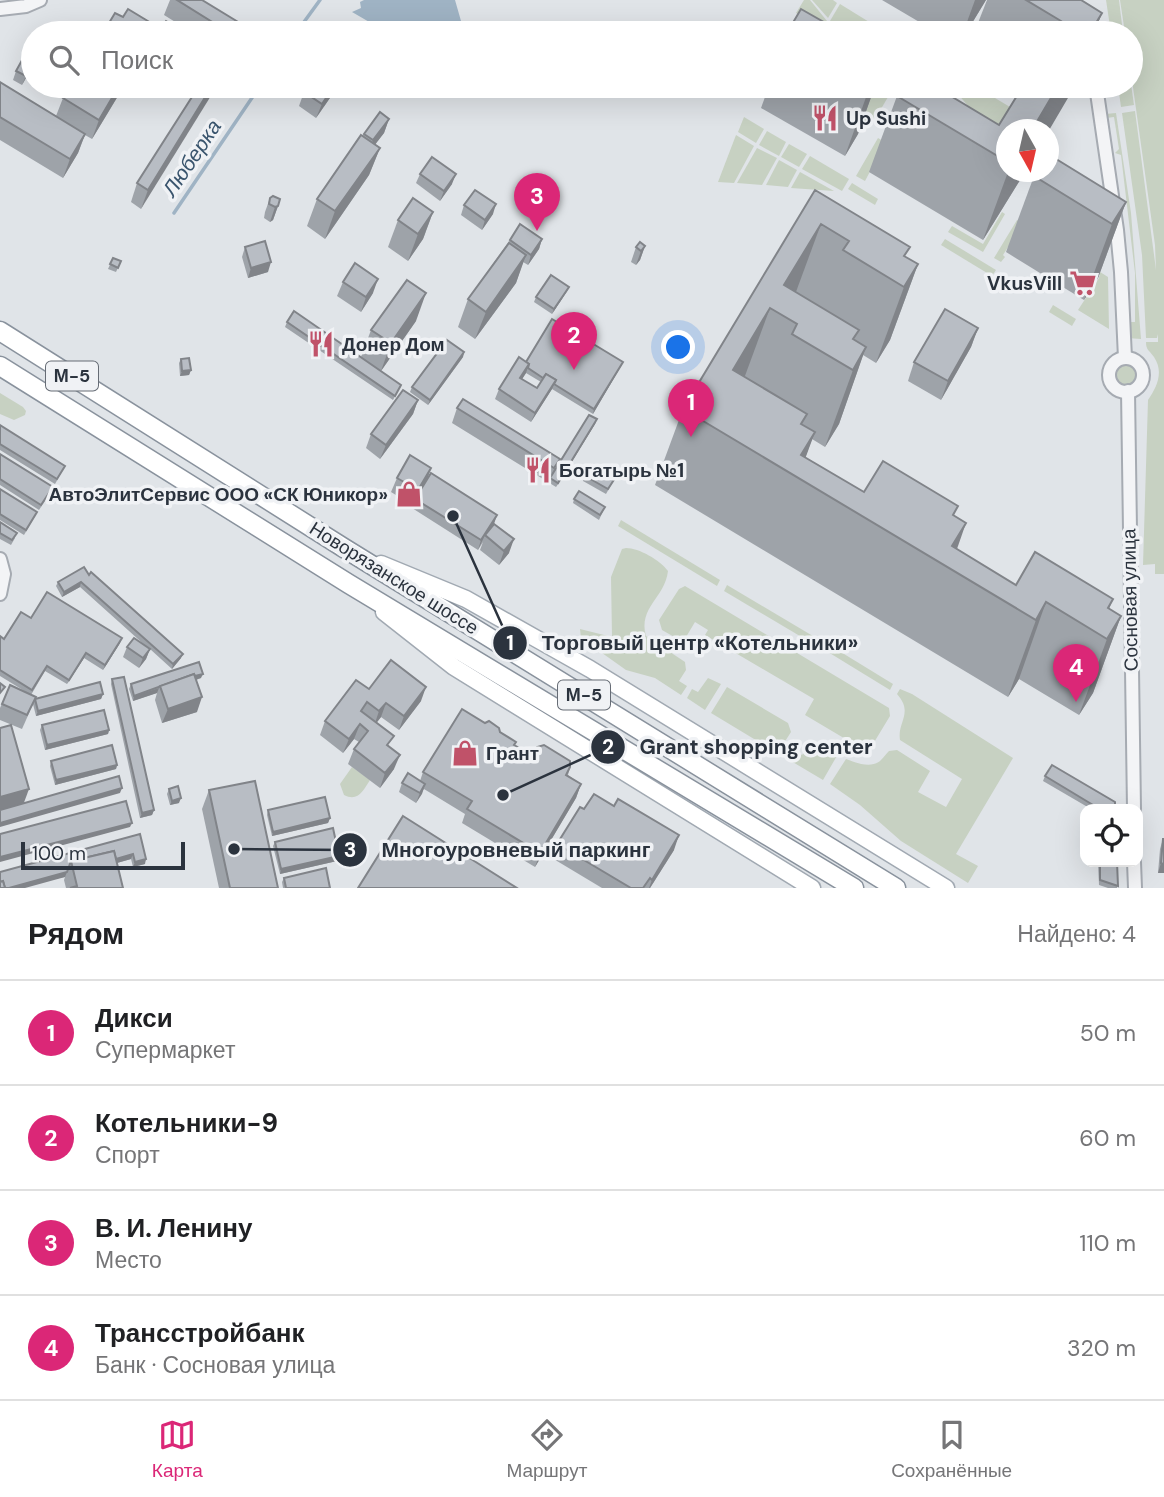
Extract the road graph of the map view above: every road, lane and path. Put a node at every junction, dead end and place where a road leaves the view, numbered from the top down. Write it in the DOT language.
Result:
graph roads {
  1 [pos="40,0"];
  2 [pos="0,9"];
  3 [pos="1098,98"];
  4 [pos="0,331"];
  5 [pos="1125,358"];
  6 [pos="0,366"];
  7 [pos="1128,391"];
  8 [pos="356,554"];
  9 [pos="0,559"];
  10 [pos="349,584"];
  11 [pos="0,594"];
  12 [pos="1134,804"];
  13 [pos="1135,867"];
  14 [pos="918,870"];
  15 [pos="812,888"];
  16 [pos="854,888"];
  17 [pos="896,888"];
  18 [pos="929,888"];
  19 [pos="946,888"];
  20 [pos="1135,888"];
  1 -- 2 [label="street"];
  3 -- 5 [label="street, Сосновая улица"];
  4 -- 8 [label="highway, Новорязанское шоссе / М-5"];
  5 -- 7 [label="street, Сосновая улица"];
  5 -- 7 [label="street"];
  6 -- 10 [label="highway, Новорязанское шоссе / М-5"];
  7 -- 12 [label="street, Сосновая улица"];
  8 -- 14 [label="main road"];
  8 -- 17 [label="highway, Новорязанское шоссе / М-5"];
  9 -- 11 [label="street"];
  10 -- 15 [label="main road"];
  10 -- 16 [label="highway, Новорязанское шоссе / М-5"];
  13 -- 20 [label="street"];
  14 -- 18 [label="street"];
  14 -- 19 [label="main road"];
}
